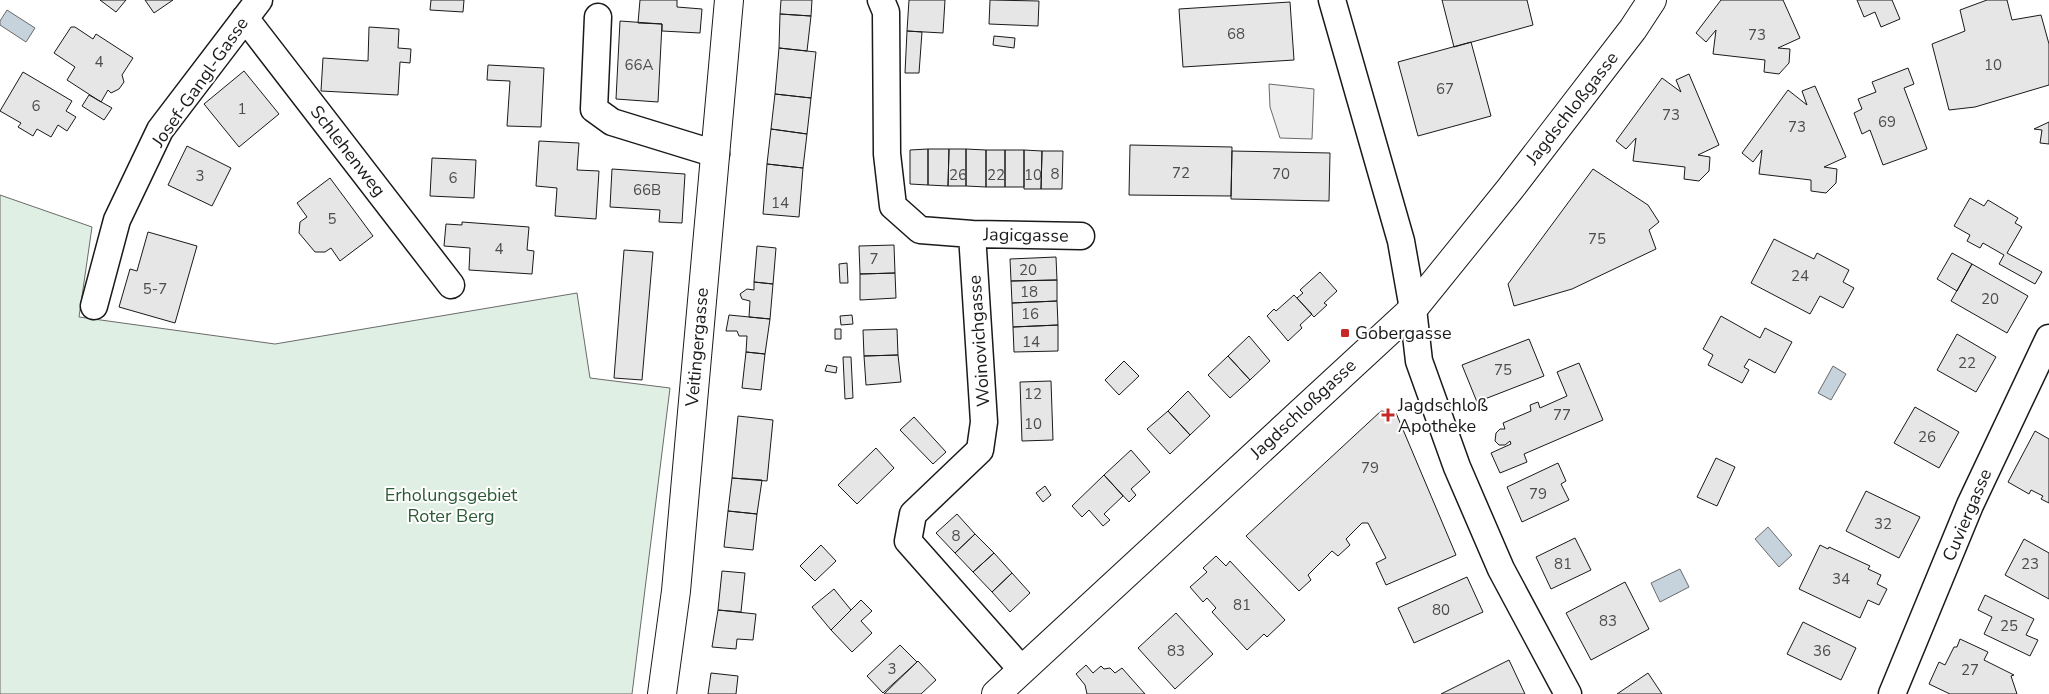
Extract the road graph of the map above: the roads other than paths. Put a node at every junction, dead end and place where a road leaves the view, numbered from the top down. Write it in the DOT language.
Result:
graph roads {
  1 [pos="729,0"];
  2 [pos="882,0"];
  3 [pos="1332,0"];
  4 [pos="1652,0"];
  5 [pos="252,9"];
  6 [pos="598,17"];
  7 [pos="716,154"];
  8 [pos="972,234"];
  9 [pos="1081,236"];
  10 [pos="451,285"];
  11 [pos="94,306"];
  12 [pos="1413,309"];
  13 [pos="2049,338"];
  14 [pos="1022,670"];
  15 [pos="662,694"];
  16 [pos="996,694"];
  17 [pos="1568,694"];
  18 [pos="1892,694"];
  1 -- 7 [label="street, Veitingergasse"];
  2 -- 8 [label="street"];
  3 -- 12 [label="street"];
  4 -- 12 [label="street, Jagdschloßgasse"];
  5 -- 10 [label="street, Schlehenweg"];
  5 -- 11 [label="street, Josef-Gangl-Gasse"];
  6 -- 7 [label="street"];
  7 -- 15 [label="street, Veitingergasse"];
  8 -- 9 [label="street, Jagicgasse"];
  8 -- 14 [label="street, Woinovichgasse"];
  12 -- 14 [label="street, Jagdschloßgasse"];
  12 -- 17 [label="street"];
  13 -- 18 [label="street, Cuviergasse"];
  14 -- 16 [label="street, Jagdschloßgasse"];
}
